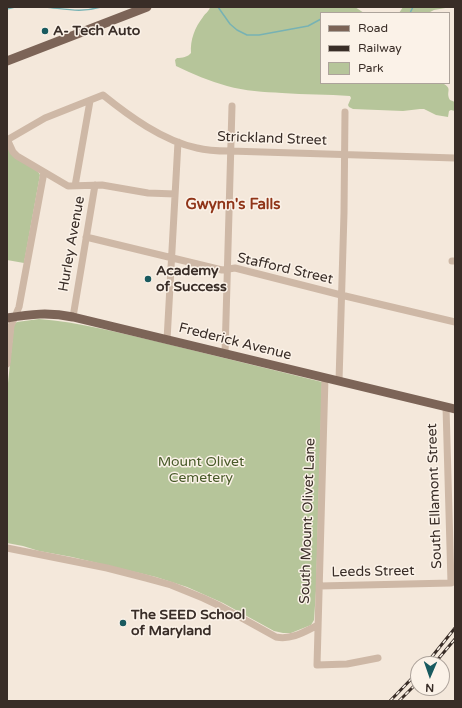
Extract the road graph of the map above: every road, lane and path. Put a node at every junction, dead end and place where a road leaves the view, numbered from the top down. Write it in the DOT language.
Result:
graph roads {
  1 [pos="147,7"];
  2 [pos="7,61"];
  3 [pos="90,101"];
  4 [pos="232,106"];
  5 [pos="346,112"];
  6 [pos="7,140"];
  7 [pos="178,142"];
  8 [pos="230,151"];
  9 [pos="344,155"];
  10 [pos="455,158"];
  11 [pos="44,172"];
  12 [pos="95,185"];
  13 [pos="75,186"];
  14 [pos="175,194"];
  15 [pos="86,237"];
  16 [pos="172,258"];
  17 [pos="228,269"];
  18 [pos="341,295"];
  19 [pos="11,317"];
  20 [pos="73,317"];
  21 [pos="455,322"];
  22 [pos="167,340"];
  23 [pos="225,354"];
  24 [pos="7,364"];
  25 [pos="325,378"];
  26 [pos="339,381"];
  27 [pos="450,408"];
  28 [pos="452,490"];
  29 [pos="7,548"];
  30 [pos="451,583"];
  31 [pos="320,586"];
  32 [pos="318,625"];
  33 [pos="378,658"];
  1 -- 2 [label="main road"];
  3 -- 6 [label="street"];
  3 -- 7 [label="street, Strickland Street"];
  3 -- 13 [label="street"];
  4 -- 8 [label="street"];
  5 -- 9 [label="street"];
  6 -- 11 [label="street, Hurley Avenue"];
  7 -- 8 [label="street, Strickland Street"];
  7 -- 14 [label="street"];
  8 -- 9 [label="street, Strickland Street"];
  8 -- 17 [label="street"];
  9 -- 10 [label="street, Strickland Street"];
  9 -- 18 [label="street"];
  11 -- 13 [label="street, Hurley Avenue"];
  11 -- 19 [label="street"];
  12 -- 13 [label="street, Hurley Avenue"];
  12 -- 14 [label="street"];
  12 -- 15 [label="street, Hurley Avenue"];
  14 -- 16 [label="street"];
  15 -- 16 [label="street, Stafford Street"];
  15 -- 20 [label="street, Hurley Avenue"];
  16 -- 17 [label="street, Stafford Street"];
  16 -- 22 [label="street"];
  17 -- 18 [label="street, Stafford Street"];
  17 -- 23 [label="street"];
  18 -- 21 [label="street, Stafford Street"];
  18 -- 26 [label="street"];
  19 -- 20 [label="main road, Frederick Avenue"];
  19 -- 24 [label="street"];
  20 -- 22 [label="main road, Frederick Avenue"];
  22 -- 23 [label="main road, Frederick Avenue"];
  23 -- 25 [label="main road, Frederick Avenue"];
  25 -- 26 [label="main road, Frederick Avenue"];
  25 -- 31 [label="street, South Mount Olivet Lane"];
  26 -- 27 [label="main road, Frederick Avenue"];
  27 -- 28 [label="street, South Ellamont Street"];
  28 -- 30 [label="street, South Ellamont Street"];
  29 -- 32 [label="street"];
  30 -- 31 [label="street, Leeds Street"];
  31 -- 32 [label="street, South Mount Olivet Lane"];
  32 -- 33 [label="street, South Mount Olivet Lane"];
}
